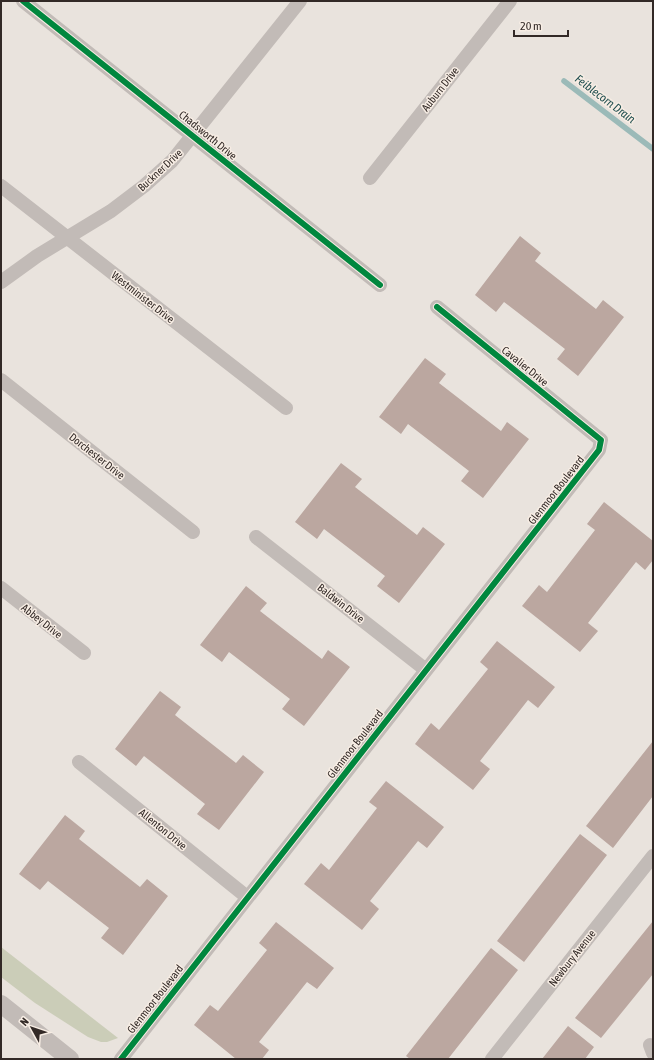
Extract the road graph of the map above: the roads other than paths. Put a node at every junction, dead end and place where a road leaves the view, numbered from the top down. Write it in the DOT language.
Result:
graph roads {
  1 [pos="23,1"];
  2 [pos="300,1"];
  3 [pos="510,1"];
  4 [pos="193,136"];
  5 [pos="370,178"];
  6 [pos="1,186"];
  7 [pos="66,237"];
  8 [pos="1,282"];
  9 [pos="380,285"];
  10 [pos="437,308"];
  11 [pos="1,380"];
  12 [pos="286,408"];
  13 [pos="601,440"];
  14 [pos="193,532"];
  15 [pos="256,537"];
  16 [pos="1,588"];
  17 [pos="84,653"];
  18 [pos="426,670"];
  19 [pos="79,762"];
  20 [pos="653,856"];
  21 [pos="248,897"];
  22 [pos="1,1004"];
  23 [pos="70,1059"];
  24 [pos="121,1059"];
  25 [pos="492,1059"];
  1 -- 4 [label="street, Chadsworth Drive"];
  2 -- 4 [label="street, Buckner Drive"];
  3 -- 5 [label="street, Auburn Drive"];
  4 -- 7 [label="street, Buckner Drive"];
  4 -- 9 [label="street, Chadsworth Drive"];
  6 -- 7 [label="street, Westminister Drive"];
  7 -- 8 [label="street, Buckner Drive"];
  7 -- 12 [label="street, Westminister Drive"];
  10 -- 13 [label="street, Cavalier Drive"];
  11 -- 14 [label="street, Dorchester Drive"];
  13 -- 18 [label="street, Glenmoor Boulevard"];
  15 -- 18 [label="street, Baldwin Drive"];
  16 -- 17 [label="street, Abbey Drive"];
  18 -- 21 [label="street, Glenmoor Boulevard"];
  19 -- 21 [label="street, Allenton Drive"];
  20 -- 25 [label="street, Newbury Avenue"];
  21 -- 24 [label="street, Glenmoor Boulevard"];
  22 -- 23 [label="street"];
}
